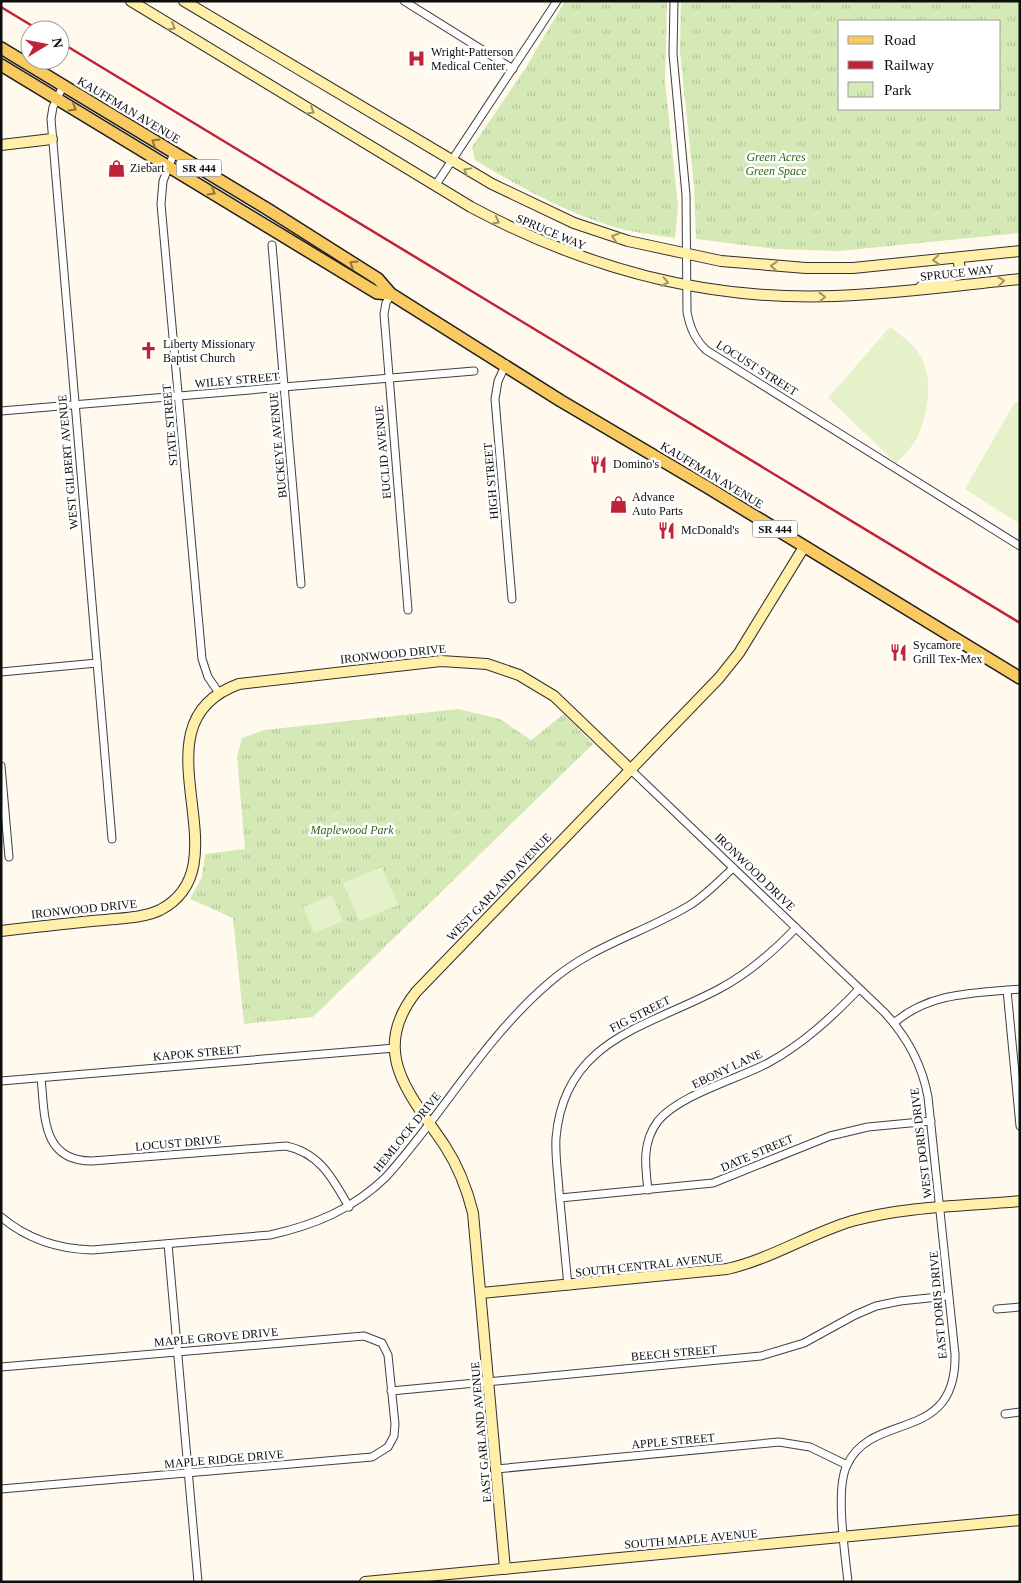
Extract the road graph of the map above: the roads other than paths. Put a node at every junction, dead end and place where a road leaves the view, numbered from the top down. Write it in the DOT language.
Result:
graph roads {
  1 [pos="131,1"];
  2 [pos="184,1"];
  3 [pos="404,1"];
  4 [pos="557,1"];
  5 [pos="674,1"];
  6 [pos="1,48"];
  7 [pos="1,65"];
  8 [pos="512,69"];
  9 [pos="63,86"];
  10 [pos="56,98"];
  11 [pos="52,139"];
  12 [pos="1,146"];
  13 [pos="174,154"];
  14 [pos="451,161"];
  15 [pos="168,166"];
  16 [pos="435,186"];
  17 [pos="272,245"];
  18 [pos="1020,251"];
  19 [pos="686,255"];
  20 [pos="958,258"];
  21 [pos="1020,279"];
  22 [pos="686,286"];
  23 [pos="915,290"];
  24 [pos="391,294"];
  25 [pos="506,364"];
  26 [pos="474,370"];
  27 [pos="389,378"];
  28 [pos="284,387"];
  29 [pos="179,396"];
  30 [pos="75,406"];
  31 [pos="1,412"];
  32 [pos="1020,546"];
  33 [pos="804,547"];
  34 [pos="301,584"];
  35 [pos="512,599"];
  36 [pos="408,610"];
  37 [pos="96,663"];
  38 [pos="1,672"];
  39 [pos="1020,678"];
  40 [pos="219,693"];
  41 [pos="1,766"];
  42 [pos="630,769"];
  43 [pos="112,839"];
  44 [pos="9,857"];
  45 [pos="733,868"];
  46 [pos="796,928"];
  47 [pos="1,931"];
  48 [pos="859,989"];
  49 [pos="1020,989"];
  50 [pos="1007,990"];
  51 [pos="894,1023"];
  52 [pos="395,1048"];
  53 [pos="41,1078"];
  54 [pos="1,1081"];
  55 [pos="931,1121"];
  56 [pos="429,1124"];
  57 [pos="1020,1126"];
  58 [pos="648,1190"];
  59 [pos="560,1198"];
  60 [pos="1020,1201"];
  61 [pos="349,1207"];
  62 [pos="940,1208"];
  63 [pos="2,1218"];
  64 [pos="168,1244"];
  65 [pos="568,1286"];
  66 [pos="481,1293"];
  67 [pos="948,1296"];
  68 [pos="1020,1307"];
  69 [pos="997,1309"];
  70 [pos="178,1352"];
  71 [pos="1,1367"];
  72 [pos="489,1381"];
  73 [pos="391,1391"];
  74 [pos="1020,1412"];
  75 [pos="1006,1414"];
  76 [pos="847,1465"];
  77 [pos="496,1469"];
  78 [pos="188,1473"];
  79 [pos="1,1489"];
  80 [pos="1020,1520"];
  81 [pos="844,1537"];
  82 [pos="505,1569"];
  83 [pos="198,1582"];
  84 [pos="365,1582"];
  85 [pos="848,1582"];
  1 -- 16 [label="street, SPRUCE WAY, one-way"];
  2 -- 14 [label="street, SPRUCE WAY"];
  3 -- 8 [label="street"];
  4 -- 8 [label="street"];
  5 -- 19 [label="street, LOCUST STREET"];
  6 -- 9 [label="main road, KAUFFMAN AVENUE / SR 444"];
  7 -- 10 [label="main road, KAUFFMAN AVENUE / SR 444"];
  8 -- 14 [label="street"];
  9 -- 10 [label="street, WEST GILBERT AVENUE"];
  13 -- 9 [label="main road, KAUFFMAN AVENUE / SR 444, one-way"];
  10 -- 11 [label="street, WEST GILBERT AVENUE"];
  10 -- 15 [label="main road, KAUFFMAN AVENUE / SR 444, one-way"];
  11 -- 12 [label="street"];
  11 -- 30 [label="street, WEST GILBERT AVENUE"];
  13 -- 15 [label="street, STATE STREET"];
  24 -- 13 [label="main road, KAUFFMAN AVENUE / SR 444, one-way"];
  14 -- 16 [label="street"];
  19 -- 14 [label="street, SPRUCE WAY, one-way"];
  15 -- 24 [label="main road, KAUFFMAN AVENUE / SR 444, one-way"];
  15 -- 29 [label="street, STATE STREET"];
  16 -- 22 [label="street, SPRUCE WAY, one-way"];
  17 -- 28 [label="street, BUCKEYE AVENUE"];
  18 -- 20 [label="street, SPRUCE WAY"];
  20 -- 19 [label="street, SPRUCE WAY, one-way"];
  19 -- 22 [label="street, LOCUST STREET"];
  20 -- 23 [label="street"];
  23 -- 21 [label="street, SPRUCE WAY, one-way"];
  22 -- 23 [label="street, SPRUCE WAY, one-way"];
  22 -- 32 [label="street, LOCUST STREET"];
  24 -- 25 [label="main road, KAUFFMAN AVENUE / SR 444"];
  24 -- 27 [label="street, EUCLID AVENUE"];
  25 -- 33 [label="main road, KAUFFMAN AVENUE / SR 444"];
  25 -- 35 [label="street, HIGH STREET"];
  26 -- 27 [label="street, WILEY STREET"];
  27 -- 28 [label="street, WILEY STREET"];
  27 -- 36 [label="street, EUCLID AVENUE"];
  28 -- 29 [label="street, WILEY STREET"];
  28 -- 34 [label="street, BUCKEYE AVENUE"];
  29 -- 30 [label="street, WILEY STREET"];
  29 -- 40 [label="street, STATE STREET"];
  30 -- 31 [label="street, WILEY STREET"];
  30 -- 37 [label="street, WEST GILBERT AVENUE"];
  33 -- 39 [label="main road, KAUFFMAN AVENUE / SR 444"];
  33 -- 42 [label="street, WEST GARLAND AVENUE"];
  37 -- 38 [label="street"];
  37 -- 43 [label="street, WEST GILBERT AVENUE"];
  40 -- 42 [label="street, IRONWOOD DRIVE"];
  40 -- 47 [label="street, IRONWOOD DRIVE"];
  41 -- 44 [label="street"];
  42 -- 45 [label="street, IRONWOOD DRIVE"];
  42 -- 52 [label="street, WEST GARLAND AVENUE"];
  45 -- 46 [label="street, IRONWOOD DRIVE"];
  45 -- 56 [label="street, HEMLOCK DRIVE"];
  46 -- 48 [label="street, IRONWOOD DRIVE"];
  46 -- 59 [label="street, FIG STREET"];
  48 -- 51 [label="street, IRONWOOD DRIVE"];
  48 -- 58 [label="street, EBONY LANE"];
  49 -- 50 [label="street"];
  50 -- 51 [label="street"];
  50 -- 57 [label="street"];
  51 -- 55 [label="street, WEST DORIS DRIVE"];
  52 -- 53 [label="street, KAPOK STREET"];
  52 -- 56 [label="street, WEST GARLAND AVENUE"];
  53 -- 54 [label="street, KAPOK STREET"];
  53 -- 61 [label="street, LOCUST DRIVE"];
  55 -- 58 [label="street, DATE STREET"];
  55 -- 62 [label="street, WEST DORIS DRIVE"];
  56 -- 61 [label="street, HEMLOCK DRIVE"];
  56 -- 66 [label="street, WEST GARLAND AVENUE"];
  58 -- 59 [label="street, DATE STREET"];
  59 -- 65 [label="street, FIG STREET"];
  60 -- 62 [label="street, SOUTH CENTRAL AVENUE"];
  61 -- 64 [label="street, HEMLOCK DRIVE"];
  62 -- 65 [label="street, SOUTH CENTRAL AVENUE"];
  62 -- 67 [label="street, EAST DORIS DRIVE"];
  63 -- 64 [label="street, HEMLOCK DRIVE"];
  64 -- 70 [label="street"];
  65 -- 66 [label="street, SOUTH CENTRAL AVENUE"];
  66 -- 72 [label="street, EAST GARLAND AVENUE"];
  67 -- 72 [label="street, BEECH STREET"];
  67 -- 76 [label="street, EAST DORIS DRIVE"];
  68 -- 69 [label="street"];
  70 -- 71 [label="street, MAPLE GROVE DRIVE"];
  70 -- 73 [label="street, MAPLE GROVE DRIVE"];
  70 -- 78 [label="street"];
  72 -- 73 [label="street, BEECH STREET"];
  72 -- 77 [label="street, EAST GARLAND AVENUE"];
  73 -- 78 [label="street, MAPLE RIDGE DRIVE"];
  74 -- 75 [label="street"];
  76 -- 77 [label="street, APPLE STREET"];
  76 -- 81 [label="street, EAST DORIS DRIVE"];
  77 -- 82 [label="street, EAST GARLAND AVENUE"];
  78 -- 79 [label="street, MAPLE RIDGE DRIVE"];
  78 -- 83 [label="street"];
  80 -- 81 [label="street, SOUTH MAPLE AVENUE"];
  81 -- 82 [label="street, SOUTH MAPLE AVENUE"];
  81 -- 85 [label="street, EAST DORIS DRIVE"];
  82 -- 84 [label="street, SOUTH MAPLE AVENUE"];
}
